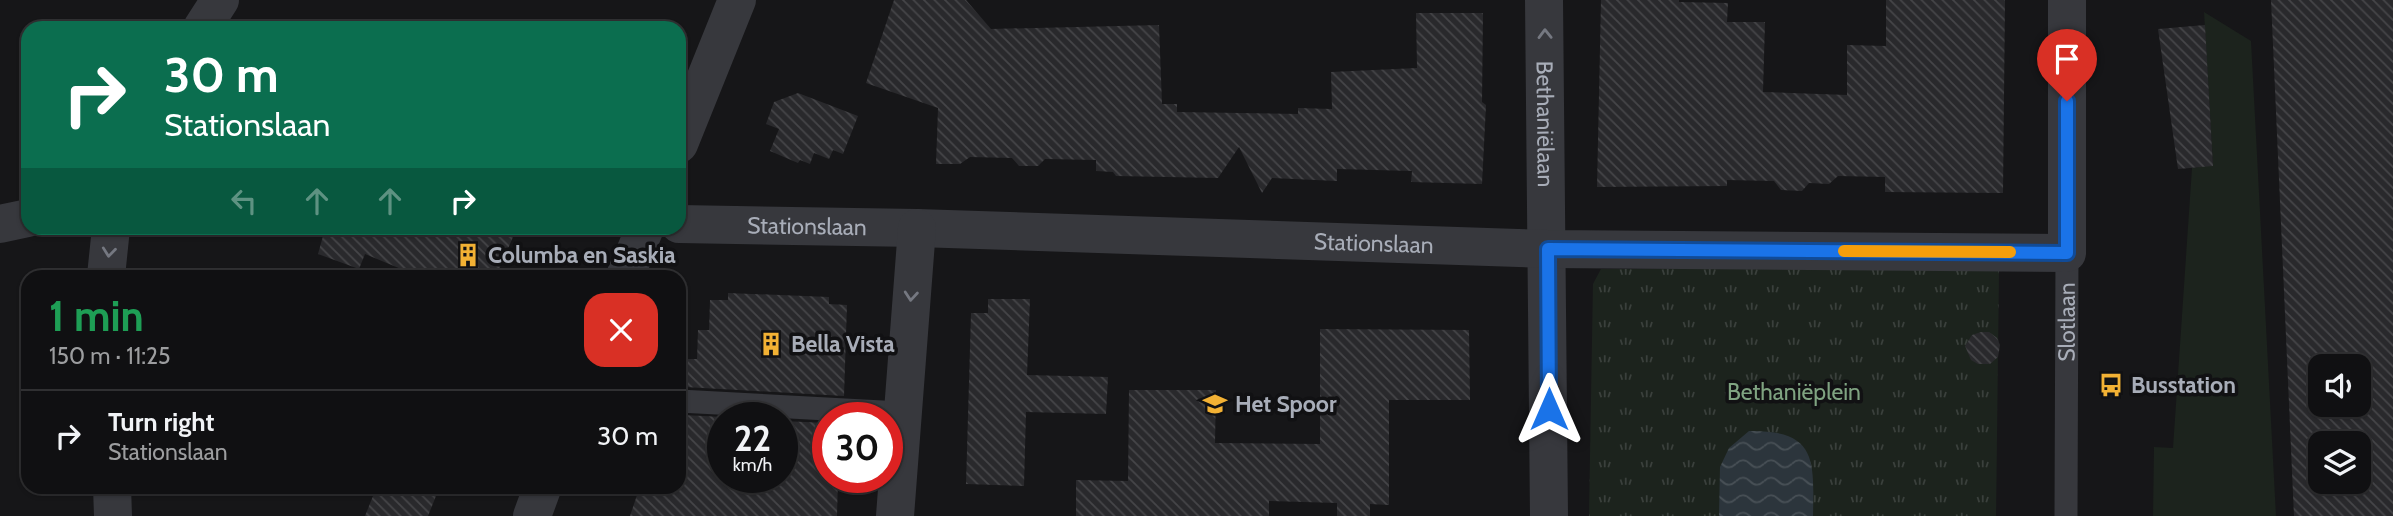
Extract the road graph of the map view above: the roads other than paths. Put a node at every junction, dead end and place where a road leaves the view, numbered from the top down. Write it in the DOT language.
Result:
graph roads {
  1 [pos="220,0"];
  2 [pos="737,0"];
  3 [pos="1545,0"];
  4 [pos="2067,0"];
  5 [pos="206,21"];
  6 [pos="686,127"];
  7 [pos="21,220"];
  8 [pos="0,224"];
  9 [pos="686,224"];
  10 [pos="917,228"];
  11 [pos="110,235"];
  12 [pos="642,235"];
  13 [pos="1548,249"];
  14 [pos="2067,253"];
  15 [pos="107,270"];
  16 [pos="628,270"];
  17 [pos="686,401"];
  18 [pos="902,402"];
  19 [pos="812,408"];
  20 [pos="896,493"];
  21 [pos="112,494"];
  22 [pos="540,494"];
  23 [pos="113,516"];
  24 [pos="532,516"];
  25 [pos="895,516"];
  26 [pos="1549,516"];
  27 [pos="2066,516"];
  1 -- 5 [label="street"];
  2 -- 6 [label="street"];
  13 -- 3 [label="street, Bethaniëlaan, one-way"];
  4 -- 14 [label="street, Slotlaan"];
  7 -- 8 [label="street"];
  9 -- 10 [label="street, Stationslaan"];
  10 -- 13 [label="street, Stationslaan"];
  10 -- 18 [label="street, one-way"];
  11 -- 15 [label="street, one-way"];
  12 -- 16 [label="street"];
  13 -- 14 [label="street, Stationslaan"];
  13 -- 26 [label="street"];
  14 -- 27 [label="lane, Slotlaan"];
  17 -- 19 [label="lane"];
  20 -- 25 [label="street"];
  21 -- 23 [label="street"];
  22 -- 24 [label="street"];
}
